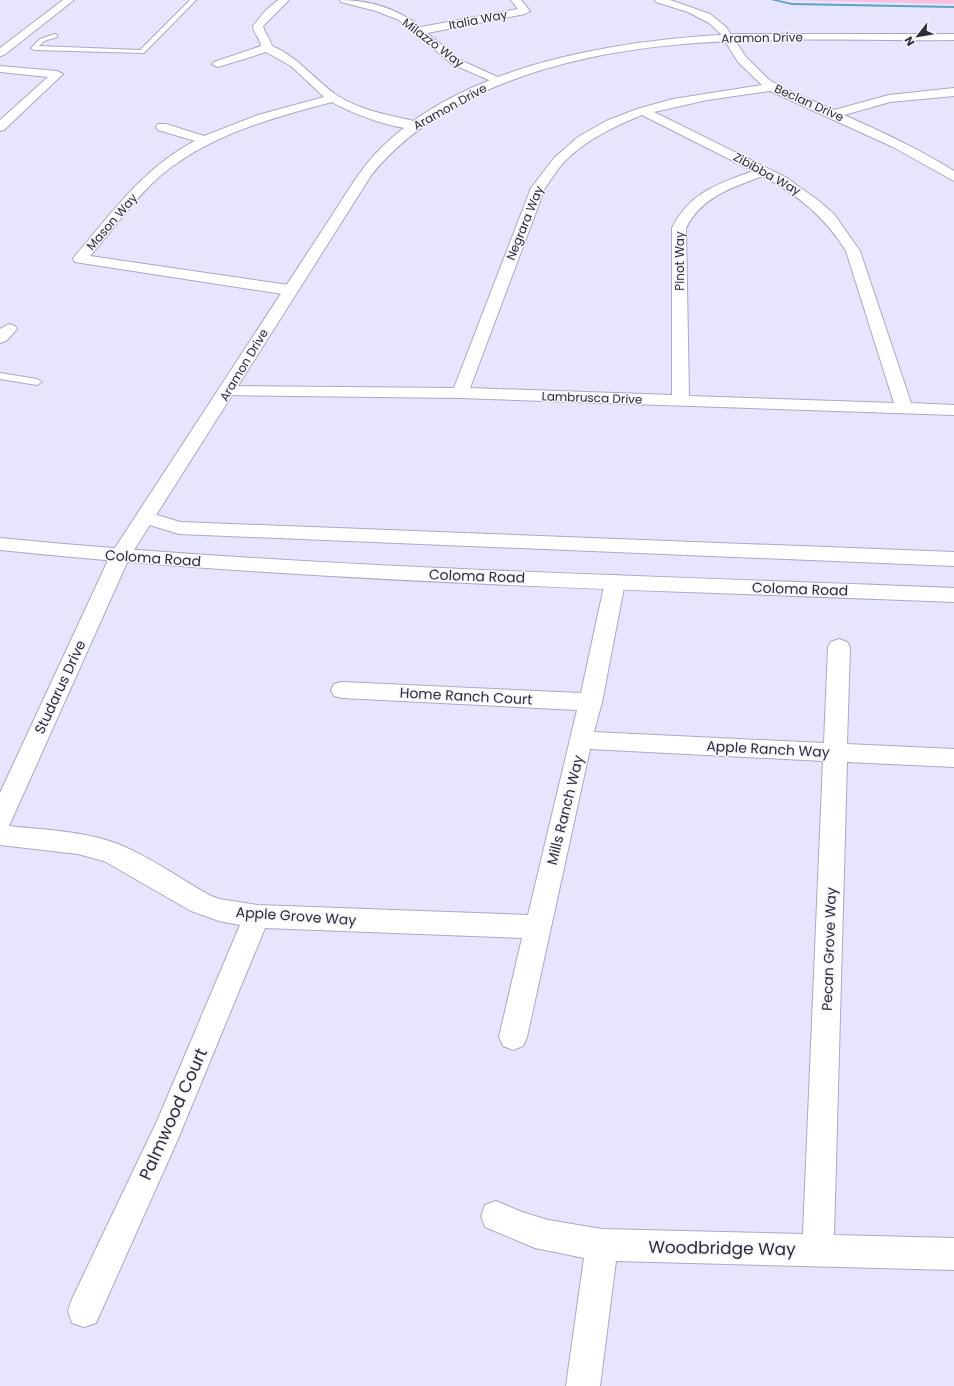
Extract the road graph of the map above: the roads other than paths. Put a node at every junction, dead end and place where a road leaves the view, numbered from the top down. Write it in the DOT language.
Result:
graph roads {
  1 [pos="69,0"];
  2 [pos="193,0"];
  3 [pos="284,0"];
  4 [pos="350,0"];
  5 [pos="516,0"];
  6 [pos="660,0"];
  7 [pos="418,31"];
  8 [pos="55,36"];
  9 [pos="954,37"];
  10 [pos="728,38"];
  11 [pos="267,48"];
  12 [pos="0,53"];
  13 [pos="218,64"];
  14 [pos="0,69"];
  15 [pos="498,82"];
  16 [pos="772,87"];
  17 [pos="954,92"];
  18 [pos="333,98"];
  19 [pos="643,111"];
  20 [pos="833,114"];
  21 [pos="414,125"];
  22 [pos="162,127"];
  23 [pos="0,128"];
  24 [pos="206,141"];
  25 [pos="948,168"];
  26 [pos="764,171"];
  27 [pos="954,177"];
  28 [pos="289,290"];
  29 [pos="0,376"];
  30 [pos="37,382"];
  31 [pos="229,390"];
  32 [pos="460,393"];
  33 [pos="681,400"];
  34 [pos="904,408"];
  35 [pos="954,410"];
  36 [pos="147,518"];
  37 [pos="0,544"];
  38 [pos="120,556"];
  39 [pos="954,559"];
  40 [pos="615,582"];
  41 [pos="954,596"];
  42 [pos="840,647"];
  43 [pos="342,690"];
  44 [pos="591,702"];
  45 [pos="582,740"];
  46 [pos="836,752"];
  47 [pos="954,758"];
  48 [pos="0,819"];
  49 [pos="0,835"];
  50 [pos="257,916"];
  51 [pos="537,927"];
  52 [pos="513,1037"];
  53 [pos="496,1216"];
  54 [pos="602,1245"];
  55 [pos="818,1251"];
  56 [pos="954,1254"];
  57 [pos="84,1311"];
  58 [pos="583,1386"];
  1 -- 12 [label="street"];
  2 -- 8 [label="lane"];
  3 -- 11 [label="street"];
  4 -- 7 [label="street, Milazzo Way"];
  5 -- 7 [label="street, Italia Way"];
  6 -- 10 [label="street, Beclan Drive"];
  7 -- 15 [label="street, Milazzo Way"];
  9 -- 10 [label="street, Aramon Drive"];
  10 -- 15 [label="street, Aramon Drive"];
  10 -- 16 [label="street, Beclan Drive"];
  11 -- 13 [label="street"];
  11 -- 18 [label="street"];
  14 -- 23 [label="street"];
  15 -- 21 [label="street, Aramon Drive"];
  16 -- 19 [label="street, Negrara Way"];
  16 -- 20 [label="street, Beclan Drive"];
  17 -- 20 [label="street"];
  18 -- 21 [label="street"];
  18 -- 24 [label="street, Mason Way"];
  19 -- 26 [label="street, Zibibba Way"];
  19 -- 32 [label="street, Negrara Way"];
  20 -- 25 [label="street, Beclan Drive"];
  21 -- 28 [label="street, Aramon Drive"];
  22 -- 24 [label="street"];
  24 -- 28 [label="street, Mason Way"];
  25 -- 27 [label="street, Beclan Drive"];
  26 -- 33 [label="street, Pinot Way"];
  26 -- 34 [label="street, Zibibba Way"];
  28 -- 31 [label="street, Aramon Drive"];
  29 -- 30 [label="lane"];
  31 -- 32 [label="street, Lambrusca Drive"];
  31 -- 36 [label="street, Aramon Drive"];
  32 -- 33 [label="street, Lambrusca Drive"];
  33 -- 34 [label="street, Lambrusca Drive"];
  34 -- 35 [label="street, Lambrusca Drive"];
  36 -- 38 [label="street, Aramon Drive"];
  36 -- 39 [label="street"];
  37 -- 38 [label="street, Coloma Road"];
  38 -- 40 [label="street, Coloma Road"];
  38 -- 48 [label="street, Studarus Drive"];
  40 -- 41 [label="street, Coloma Road"];
  40 -- 44 [label="street, Mills Ranch Way"];
  42 -- 46 [label="street, Pecan Grove Way"];
  43 -- 44 [label="street, Home Ranch Court"];
  44 -- 45 [label="street, Mills Ranch Way"];
  45 -- 46 [label="street, Apple Ranch Way"];
  45 -- 51 [label="street, Mills Ranch Way"];
  46 -- 47 [label="street, Apple Ranch Way"];
  46 -- 55 [label="street, Pecan Grove Way"];
  49 -- 50 [label="street, Apple Grove Way"];
  50 -- 51 [label="street, Apple Grove Way"];
  50 -- 57 [label="street, Palmwood Court"];
  51 -- 52 [label="street, Mills Ranch Way"];
  53 -- 54 [label="street, Woodbridge Way"];
  54 -- 55 [label="street, Woodbridge Way"];
  54 -- 58 [label="street"];
  55 -- 56 [label="street, Woodbridge Way"];
}
